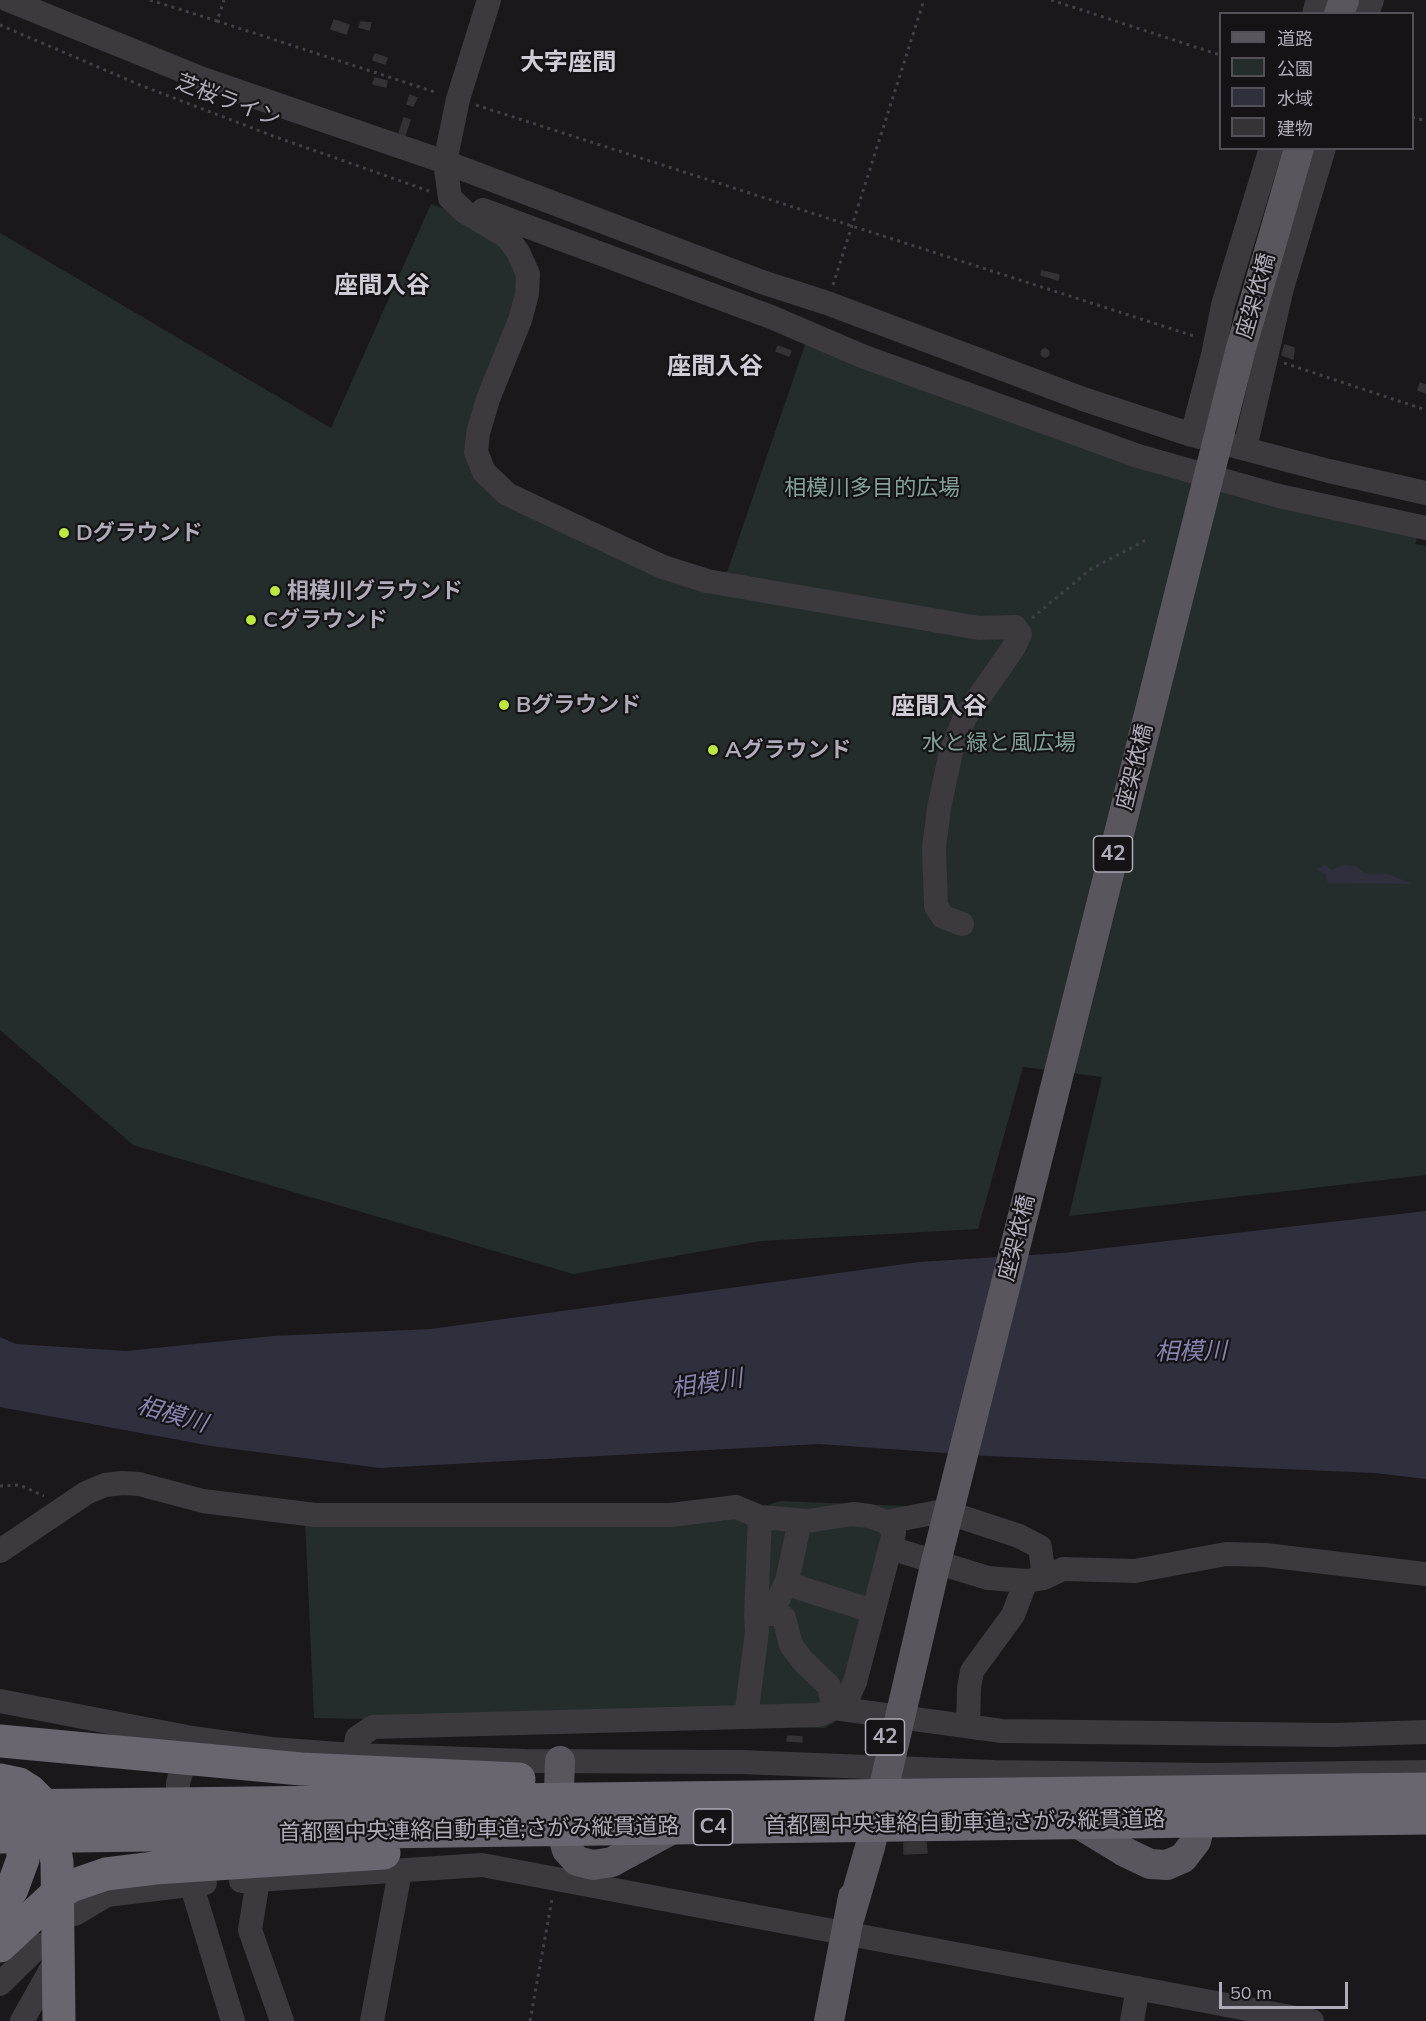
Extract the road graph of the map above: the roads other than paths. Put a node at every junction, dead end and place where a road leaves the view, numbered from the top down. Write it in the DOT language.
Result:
graph roads {
  1 [pos="8,0"];
  2 [pos="489,0"];
  3 [pos="1270,150"];
  4 [pos="1298,150"];
  5 [pos="1323,150"];
  6 [pos="445,162"];
  7 [pos="450,198"];
  8 [pos="1192,435"];
  9 [pos="1245,448"];
  10 [pos="1426,493"];
  11 [pos="1426,528"];
  12 [pos="962,924"];
  13 [pos="760,1517"];
  14 [pos="800,1521"];
  15 [pos="887,1522"];
  16 [pos="890,1548"];
  17 [pos="0,1551"];
  18 [pos="1426,1574"];
  19 [pos="1035,1579"];
  20 [pos="787,1581"];
  21 [pos="765,1611"];
  22 [pos="873,1611"];
  23 [pos="0,1701"];
  24 [pos="839,1708"];
  25 [pos="746,1717"];
  26 [pos="968,1725"];
  27 [pos="1426,1732"];
  28 [pos="192,1738"];
  29 [pos="0,1741"];
  30 [pos="354,1755"];
  31 [pos="560,1761"];
  32 [pos="885,1768"];
  33 [pos="1426,1772"];
  34 [pos="1207,1775"];
  35 [pos="0,1780"];
  36 [pos="1426,1789"];
  37 [pos="0,1791"];
  38 [pos="835,1796"];
  39 [pos="875,1801"];
  40 [pos="0,1806"];
  41 [pos="1426,1818"];
  42 [pos="757,1826"];
  43 [pos="0,1837"];
  44 [pos="400,1872"];
  45 [pos="199,1884"];
  46 [pos="0,1909"];
  47 [pos="75,1914"];
  48 [pos="849,1927"];
  49 [pos="29,1950"];
  50 [pos="0,1984"];
  51 [pos="1138,1988"];
  52 [pos="22,2021"];
  53 [pos="59,2021"];
  54 [pos="233,2021"];
  55 [pos="246,2021"];
  56 [pos="282,2021"];
  57 [pos="372,2021"];
  58 [pos="822,2021"];
  59 [pos="830,2021"];
  60 [pos="843,2021"];
  61 [pos="1132,2021"];
  62 [pos="1312,2021"];
  1 -- 6 [label="street"];
  2 -- 6 [label="street"];
  3 -- 8 [label="street"];
  4 -- 39 [label="main road, 座架依橋 / 42, bridge"];
  5 -- 9 [label="street"];
  6 -- 7 [label="street"];
  6 -- 8 [label="street"];
  7 -- 11 [label="street"];
  7 -- 12 [label="street"];
  8 -- 9 [label="street"];
  9 -- 10 [label="street"];
  13 -- 14 [label="street"];
  13 -- 17 [label="street"];
  13 -- 21 [label="street"];
  14 -- 15 [label="street"];
  14 -- 20 [label="street"];
  15 -- 16 [label="street"];
  15 -- 19 [label="street"];
  16 -- 19 [label="street"];
  16 -- 22 [label="street"];
  18 -- 19 [label="street"];
  19 -- 26 [label="street"];
  20 -- 21 [label="street"];
  20 -- 22 [label="street"];
  21 -- 24 [label="street"];
  21 -- 25 [label="street"];
  22 -- 24 [label="street"];
  23 -- 28 [label="street"];
  24 -- 25 [label="street"];
  24 -- 26 [label="street"];
  25 -- 30 [label="street"];
  26 -- 27 [label="street"];
  28 -- 30 [label="street"];
  28 -- 45 [label="street"];
  29 -- 38 [label="highway, bridge"];
  30 -- 31 [label="street"];
  31 -- 32 [label="street"];
  31 -- 39 [label="main road, bridge"];
  32 -- 34 [label="street"];
  32 -- 48 [label="street"];
  33 -- 34 [label="street"];
  34 -- 39 [label="main road, bridge"];
  35 -- 49 [label="highway"];
  36 -- 38 [label="highway, 首都圏中央連絡自動車道;さがみ縦貫道路 / C4, bridge"];
  37 -- 46 [label="highway"];
  38 -- 40 [label="highway, 首都圏中央連絡自動車道;さがみ縦貫道路 / C4, bridge"];
  39 -- 48 [label="main road, 座架依橋 / 42, bridge"];
  41 -- 42 [label="highway, 首都圏中央連絡自動車道;さがみ縦貫道路 / C4, bridge"];
  42 -- 43 [label="highway, 首都圏中央連絡自動車道;さがみ縦貫道路 / C4, bridge"];
  42 -- 49 [label="highway, bridge"];
  44 -- 48 [label="street"];
  44 -- 56 [label="street"];
  44 -- 57 [label="street"];
  45 -- 47 [label="street"];
  45 -- 54 [label="street"];
  45 -- 55 [label="street"];
  48 -- 51 [label="street"];
  48 -- 58 [label="street"];
  48 -- 59 [label="main road, 座架依橋 / 42, bridge"];
  48 -- 60 [label="street"];
  49 -- 50 [label="street"];
  49 -- 52 [label="street"];
  49 -- 53 [label="highway"];
  51 -- 61 [label="street"];
  51 -- 62 [label="street"];
}
